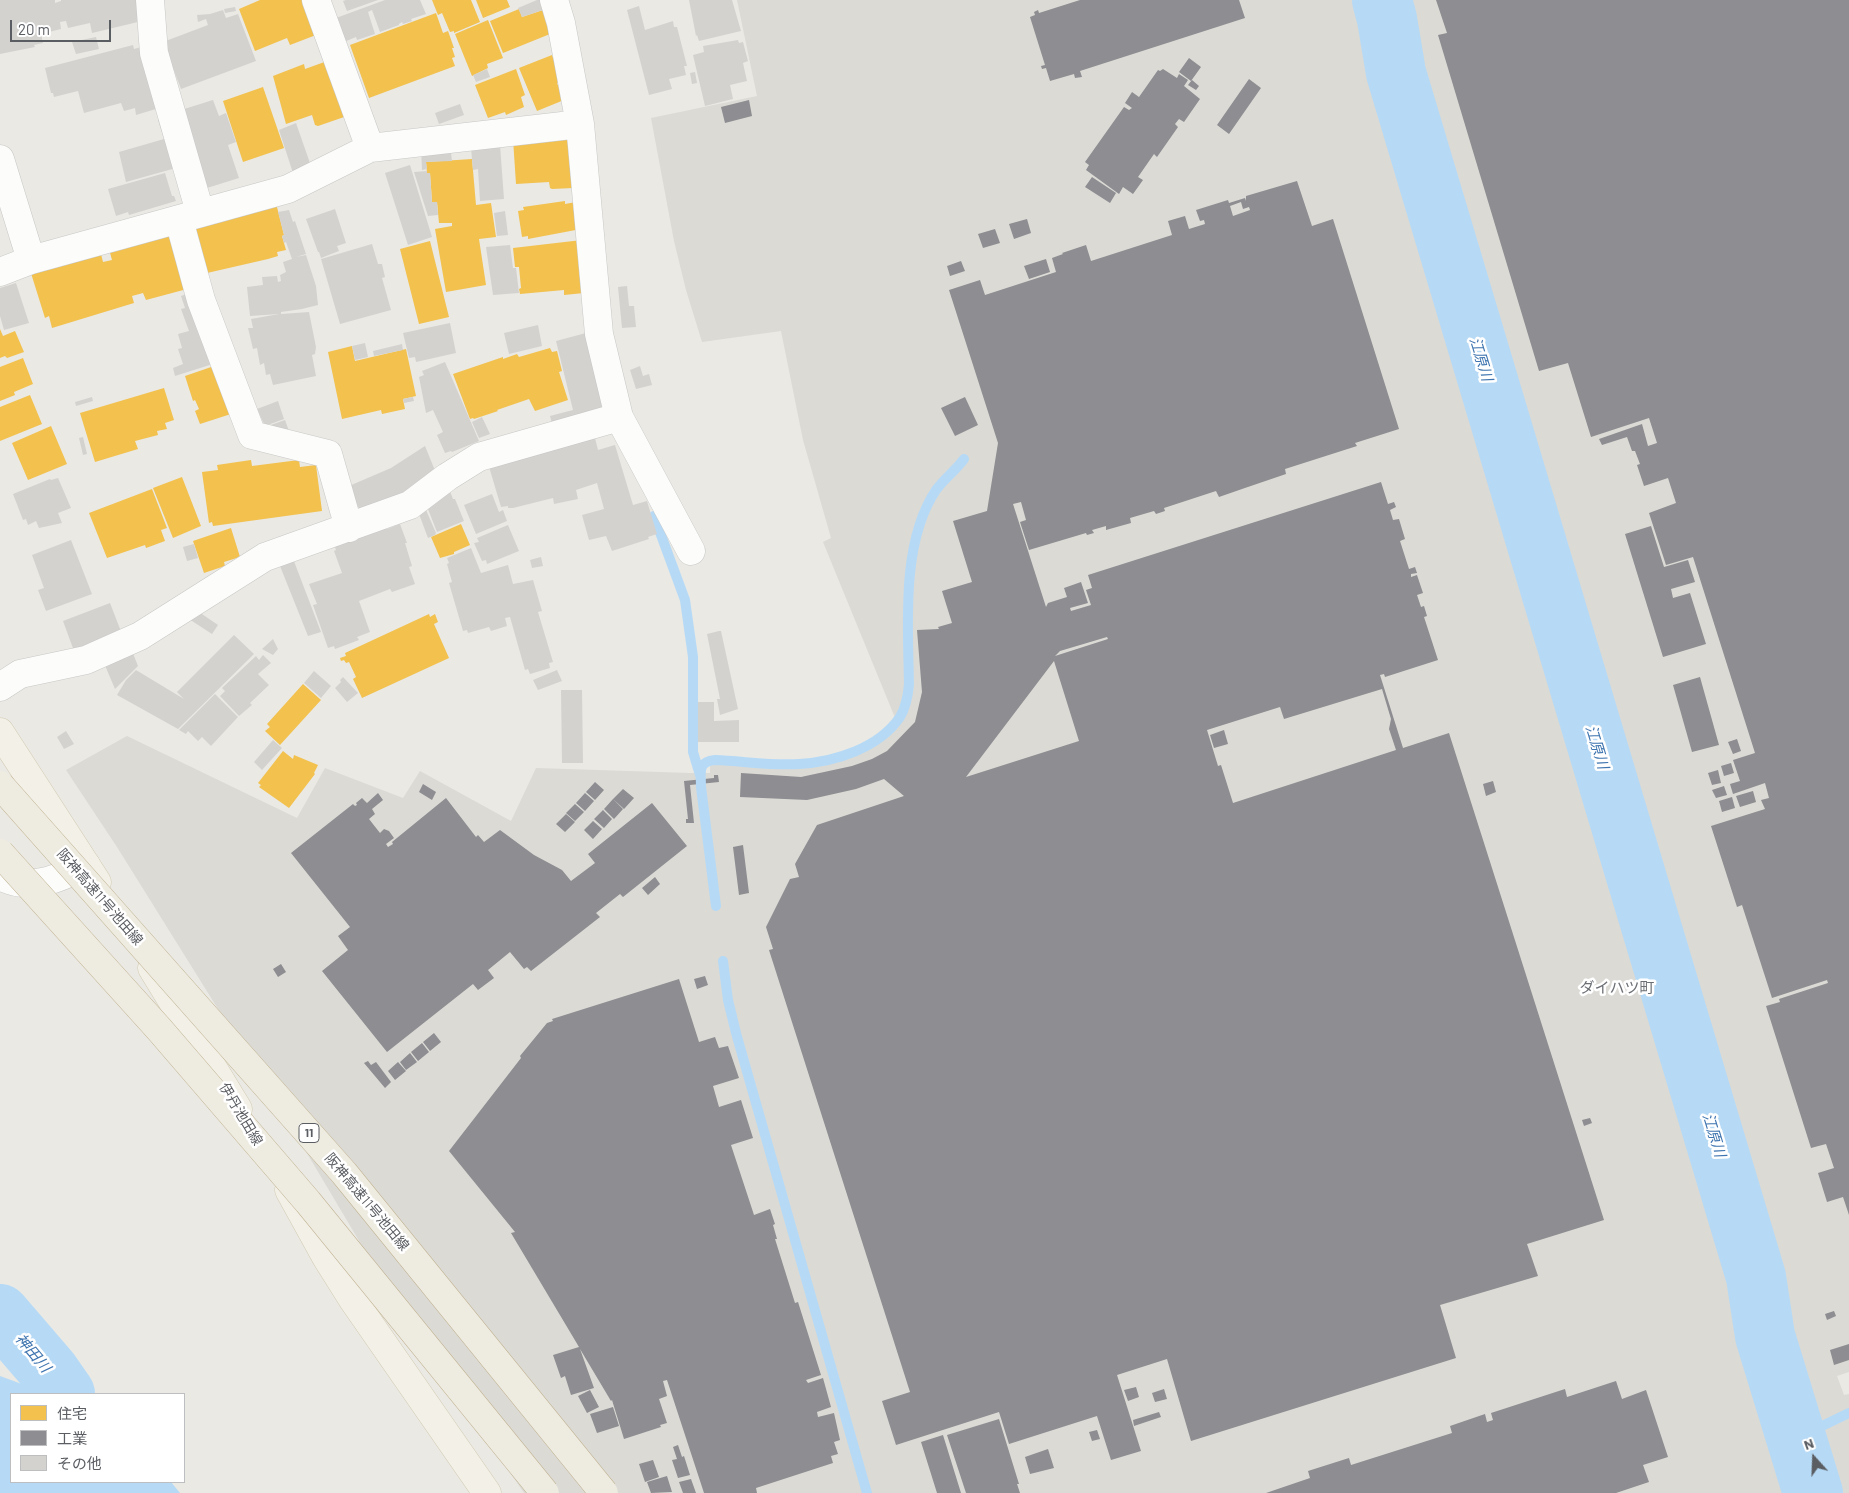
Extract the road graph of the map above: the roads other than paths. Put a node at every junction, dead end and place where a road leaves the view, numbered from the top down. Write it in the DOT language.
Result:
graph roads {
  1 [pos="150,0"];
  2 [pos="316,0"];
  3 [pos="554,0"];
  4 [pos="580,124"];
  5 [pos="370,148"];
  6 [pos="0,159"];
  7 [pos="190,216"];
  8 [pos="31,260"];
  9 [pos="0,272"];
  10 [pos="619,417"];
  11 [pos="350,528"];
  12 [pos="691,552"];
  13 [pos="0,687"];
  14 [pos="0,732"];
  15 [pos="0,785"];
  16 [pos="0,853"];
  17 [pos="86,865"];
  18 [pos="0,876"];
  19 [pos="487,1493"];
  20 [pos="545,1493"];
  21 [pos="604,1493"];
  1 -- 7 [label="street"];
  2 -- 5 [label="street"];
  3 -- 4 [label="street"];
  4 -- 5 [label="street"];
  4 -- 10 [label="street"];
  5 -- 7 [label="street"];
  6 -- 8 [label="street"];
  7 -- 8 [label="street"];
  7 -- 11 [label="street"];
  8 -- 9 [label="street"];
  10 -- 11 [label="street"];
  10 -- 12 [label="street"];
  11 -- 13 [label="street"];
  14 -- 17 [label="main road, 伊丹池田線"];
  15 -- 21 [label="highway, 阪神高速11号池田線 / 11, bridge"];
  16 -- 20 [label="highway, bridge"];
  17 -- 18 [label="street"];
  17 -- 19 [label="main road, 伊丹池田線"];
}
